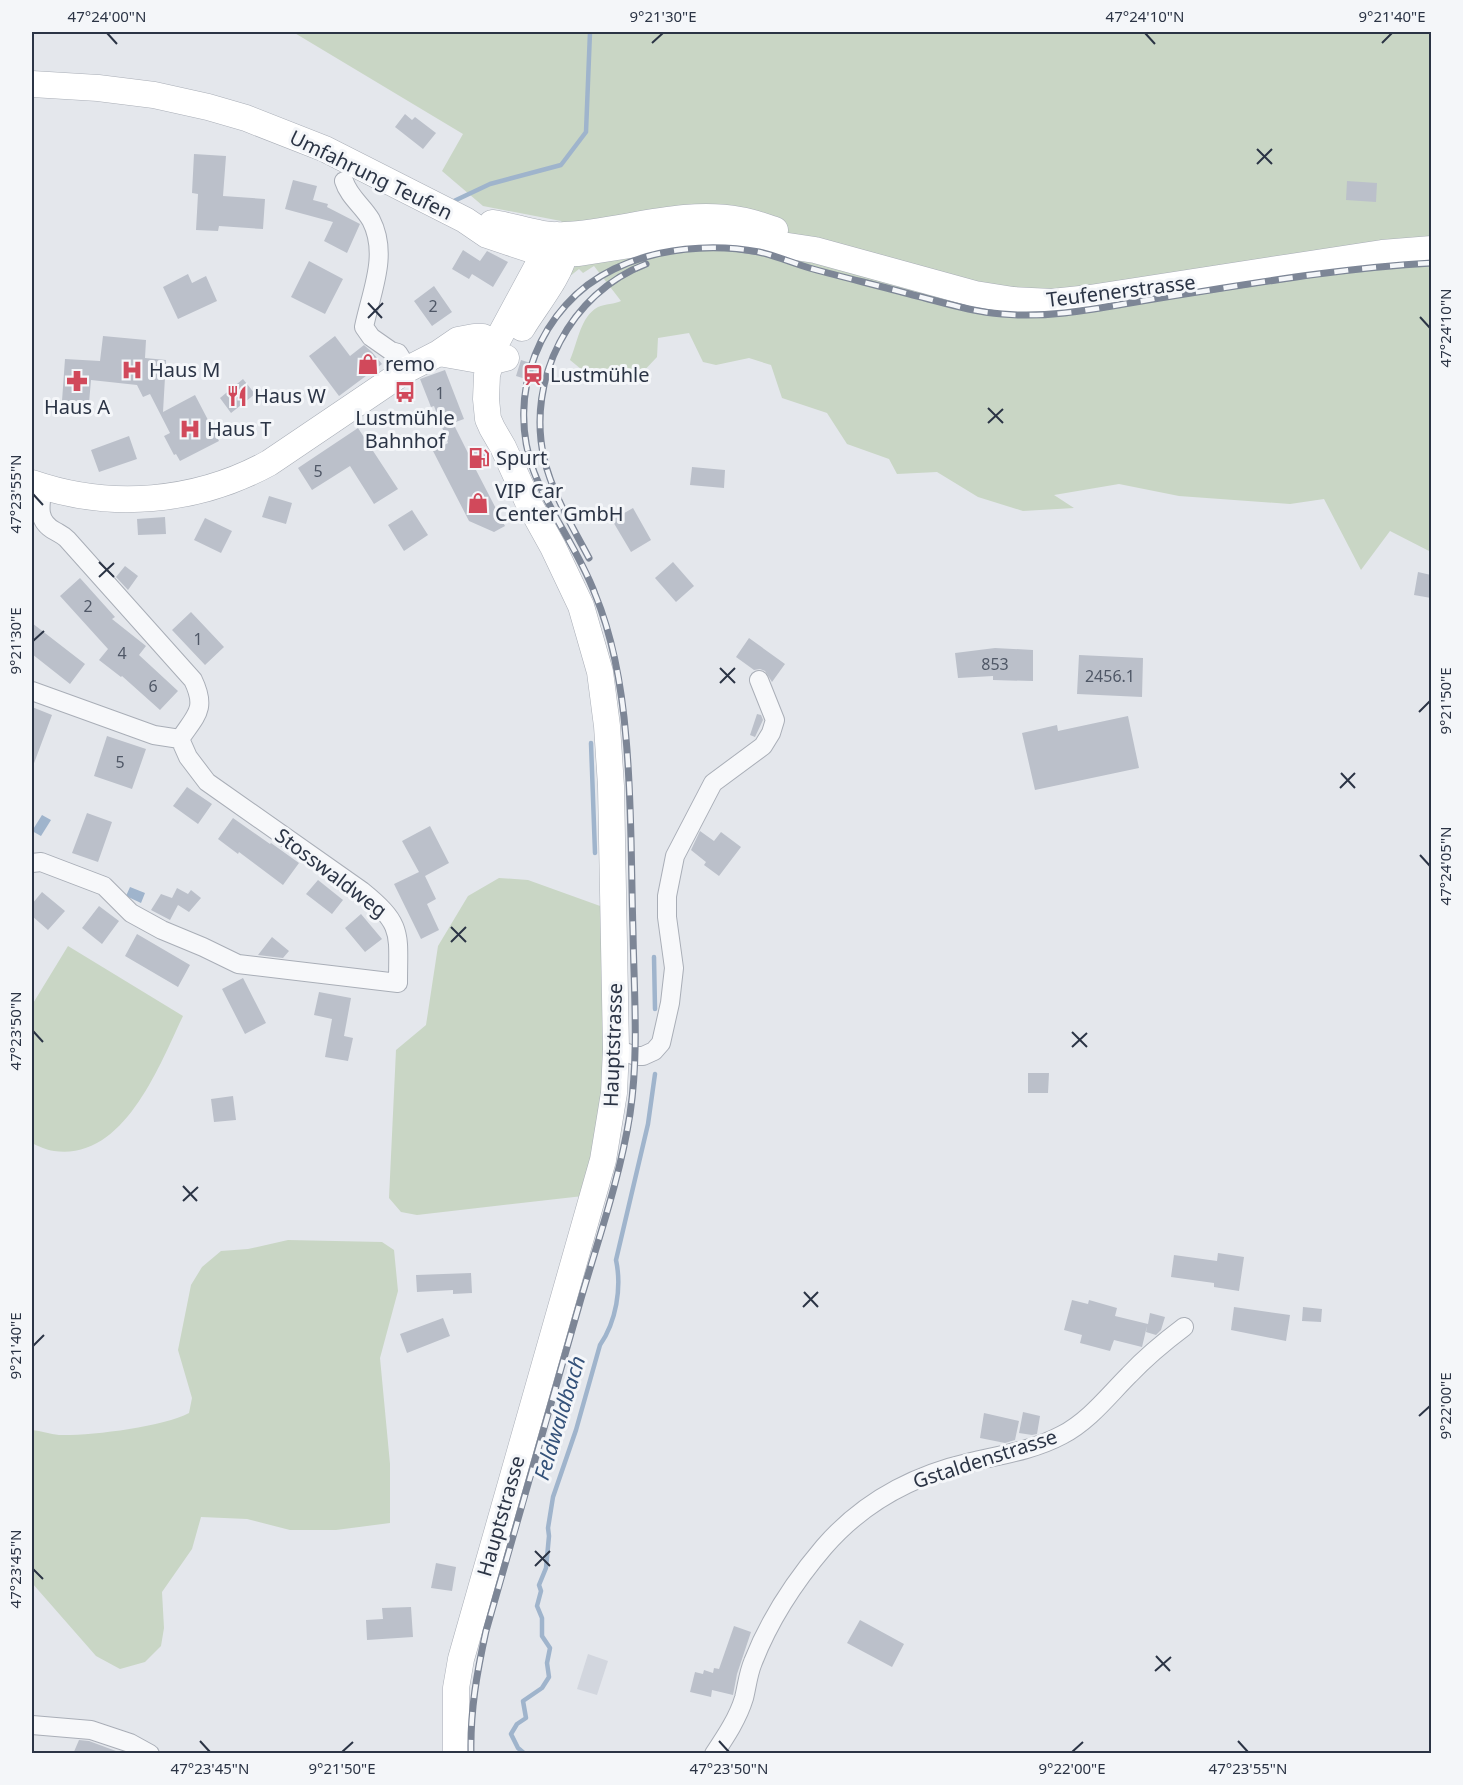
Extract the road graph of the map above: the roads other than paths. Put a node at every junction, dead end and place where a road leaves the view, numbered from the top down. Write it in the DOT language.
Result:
graph roads {
  1 [pos="32,84"];
  2 [pos="344,181"];
  3 [pos="556,247"];
  4 [pos="1431,249"];
  5 [pos="498,354"];
  6 [pos="408,369"];
  7 [pos="38,485"];
  8 [pos="759,680"];
  9 [pos="32,691"];
  10 [pos="180,739"];
  11 [pos="32,863"];
  12 [pos="616,1049"];
  13 [pos="1184,1327"];
  14 [pos="32,1725"];
  15 [pos="150,1754"];
  16 [pos="456,1754"];
  17 [pos="714,1754"];
  1 -- 3 [label="street, Umfahrung Teufen"];
  2 -- 6 [label="street"];
  3 -- 4 [label="street, Teufenerstrasse"];
  3 -- 5 [label="street"];
  5 -- 6 [label="street"];
  5 -- 12 [label="street, Hauptstrasse"];
  6 -- 7 [label="street"];
  7 -- 10 [label="street"];
  8 -- 12 [label="street"];
  9 -- 10 [label="street"];
  10 -- 11 [label="street, Stosswaldweg"];
  12 -- 16 [label="street, Hauptstrasse"];
  13 -- 17 [label="street, Gstaldenstrasse"];
  14 -- 15 [label="street"];
}
